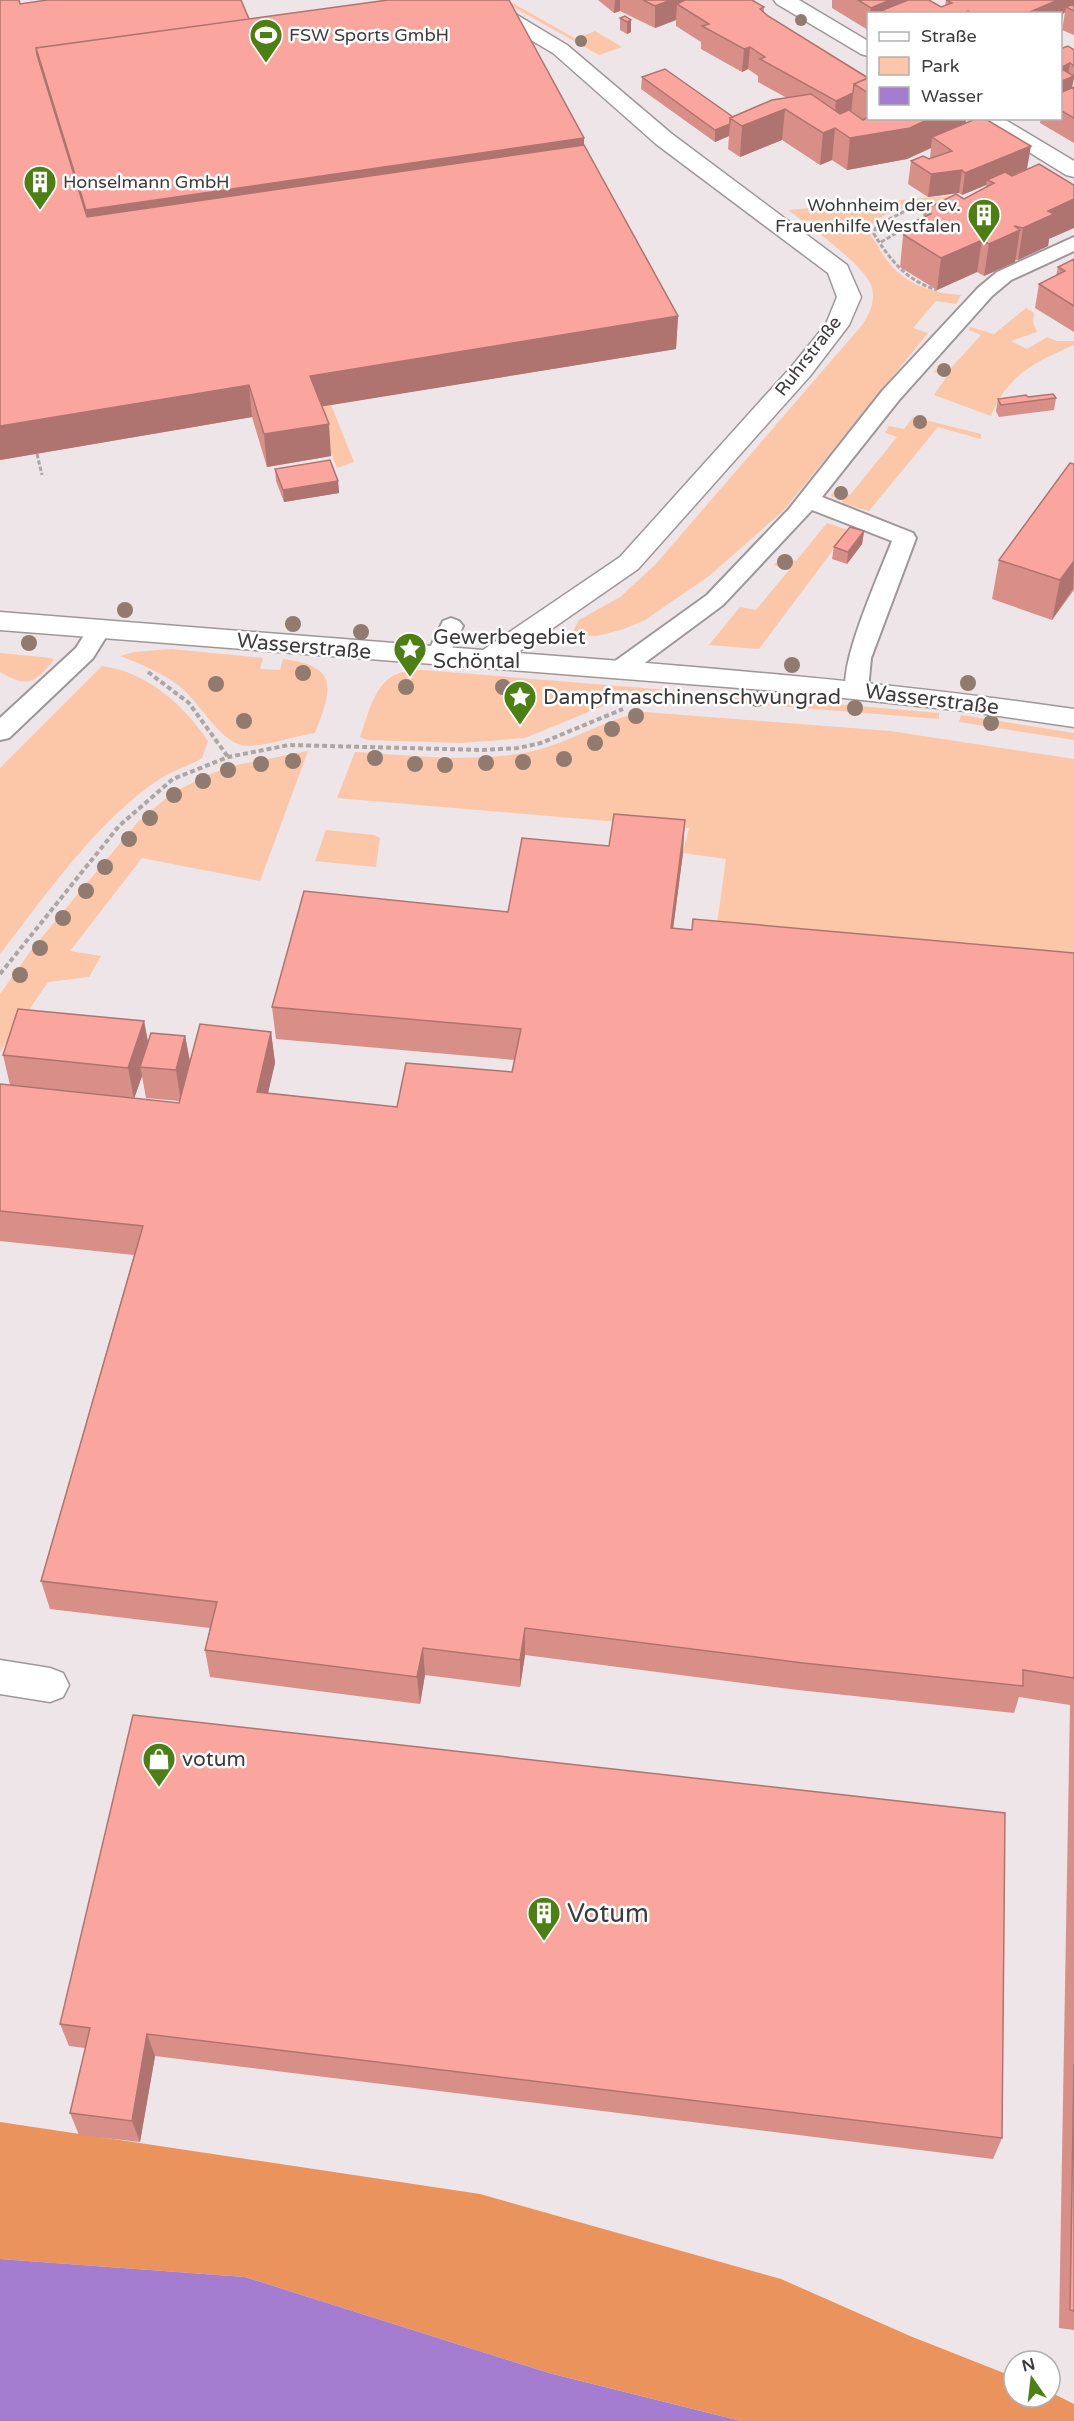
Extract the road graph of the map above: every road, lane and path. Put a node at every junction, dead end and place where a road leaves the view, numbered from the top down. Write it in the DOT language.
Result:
graph roads {
  1 [pos="477,0"];
  2 [pos="784,0"];
  3 [pos="867,49"];
  4 [pos="988,120"];
  5 [pos="1074,170"];
  6 [pos="943,208"];
  7 [pos="894,219"];
  8 [pos="881,242"];
  9 [pos="1074,243"];
  10 [pos="985,292"];
  11 [pos="37,454"];
  12 [pos="42,475"];
  13 [pos="808,500"];
  14 [pos="0,621"];
  15 [pos="451,627"];
  16 [pos="99,629"];
  17 [pos="84,653"];
  18 [pos="438,656"];
  19 [pos="487,660"];
  20 [pos="619,670"];
  21 [pos="856,689"];
  22 [pos="624,709"];
  23 [pos="1074,718"];
  24 [pos="0,732"];
  25 [pos="228,758"];
  26 [pos="0,974"];
  27 [pos="0,1677"];
  28 [pos="50,1685"];
  1 -- 19 [label="street, Ruhrstraße"];
  2 -- 3 [label="street"];
  4 -- 5 [label="street"];
  6 -- 7 [label="path"];
  7 -- 8 [label="path"];
  7 -- 8 [label="path"];
  8 -- 10 [label="path"];
  9 -- 10 [label="lane"];
  10 -- 13 [label="lane"];
  11 -- 12 [label="path"];
  13 -- 20 [label="lane"];
  13 -- 21 [label="lane"];
  14 -- 16 [label="street, Wasserstraße"];
  15 -- 18 [label="lane"];
  16 -- 17 [label="lane"];
  16 -- 18 [label="street, Wasserstraße"];
  17 -- 24 [label="lane"];
  17 -- 25 [label="path"];
  18 -- 19 [label="street, Wasserstraße"];
  19 -- 20 [label="street, Wasserstraße"];
  20 -- 21 [label="street, Wasserstraße"];
  21 -- 23 [label="street, Wasserstraße"];
  22 -- 25 [label="path"];
  25 -- 26 [label="path"];
  27 -- 28 [label="street"];
}
